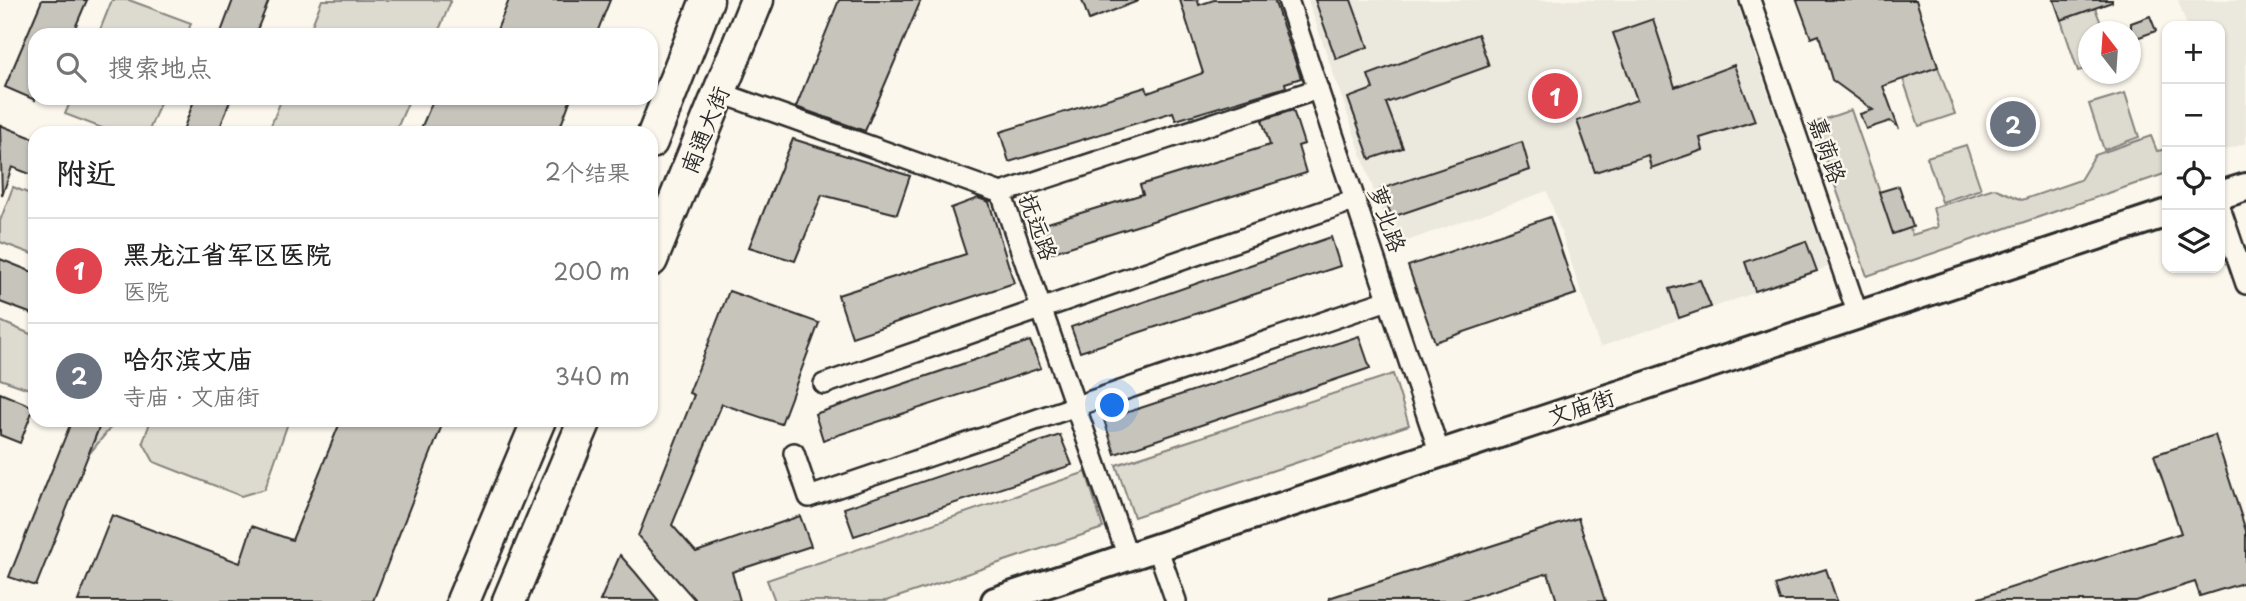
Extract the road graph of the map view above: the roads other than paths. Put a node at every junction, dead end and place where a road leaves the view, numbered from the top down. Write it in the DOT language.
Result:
graph roads {
  1 [pos="707,0"];
  2 [pos="757,0"];
  3 [pos="1288,0"];
  4 [pos="1750,0"];
  5 [pos="1318,89"];
  6 [pos="720,93"];
  7 [pos="657,126"];
  8 [pos="2246,187"];
  9 [pos="1001,193"];
  10 [pos="2225,193"];
  11 [pos="1355,200"];
  12 [pos="2221,210"];
  13 [pos="2162,215"];
  14 [pos="658,243"];
  15 [pos="2246,284"];
  16 [pos="1388,300"];
  17 [pos="1041,308"];
  18 [pos="1858,315"];
  19 [pos="824,384"];
  20 [pos="1075,406"];
  21 [pos="537,427"];
  22 [pos="582,427"];
  23 [pos="794,453"];
  24 [pos="1440,454"];
  25 [pos="1157,547"];
  26 [pos="1128,557"];
  27 [pos="463,601"];
  28 [pos="509,601"];
  29 [pos="995,601"];
  30 [pos="1176,601"];
  1 -- 7 [label="highway, 南通大街"];
  2 -- 6 [label="highway, 南通大街"];
  3 -- 5 [label="street, 萝北路"];
  4 -- 18 [label="street, 嘉荫路"];
  5 -- 9 [label="street"];
  5 -- 11 [label="street, 萝北路"];
  6 -- 9 [label="street, 抚远路"];
  6 -- 14 [label="highway, 南通大街"];
  8 -- 10 [label="main road"];
  9 -- 17 [label="street, 抚远路"];
  11 -- 16 [label="street, 萝北路"];
  11 -- 17 [label="street"];
  12 -- 15 [label="street"];
  13 -- 18 [label="main road, 文庙街"];
  16 -- 20 [label="street"];
  16 -- 24 [label="street, 萝北路"];
  17 -- 19 [label="street"];
  17 -- 20 [label="street, 抚远路"];
  18 -- 24 [label="main road, 文庙街"];
  20 -- 23 [label="street"];
  20 -- 26 [label="street, 抚远路"];
  21 -- 27 [label="highway"];
  22 -- 28 [label="highway"];
  24 -- 25 [label="main road, 文庙街"];
  25 -- 26 [label="main road, 文庙街"];
  25 -- 30 [label="street"];
  26 -- 29 [label="main road, 文庙街"];
}
